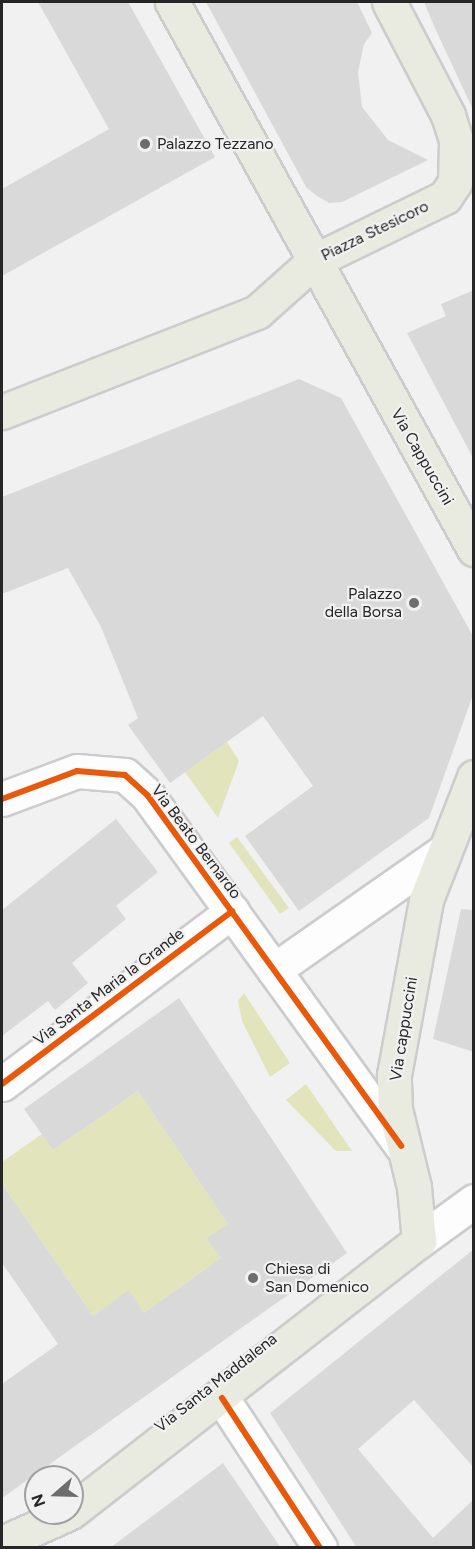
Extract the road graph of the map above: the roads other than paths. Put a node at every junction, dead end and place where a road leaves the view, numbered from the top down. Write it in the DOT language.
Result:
graph roads {
  1 [pos="172,2"];
  2 [pos="389,2"];
  3 [pos="314,261"];
  4 [pos="15,406"];
  5 [pos="474,549"];
  6 [pos="474,777"];
  7 [pos="2,799"];
  8 [pos="441,853"];
  9 [pos="232,911"];
  10 [pos="265,957"];
  11 [pos="2,1084"];
  12 [pos="401,1146"];
  13 [pos="474,1201"];
  14 [pos="419,1241"];
  15 [pos="222,1398"];
  16 [pos="84,1502"];
  17 [pos="44,1525"];
  18 [pos="2,1543"];
  19 [pos="320,1548"];
  1 -- 3 [label="main road, Piazza Stesicoro"];
  2 -- 3 [label="main road, Piazza Stesicoro"];
  3 -- 4 [label="main road"];
  3 -- 5 [label="main road, Via Cappuccini"];
  6 -- 8 [label="main road"];
  7 -- 9 [label="street, Via Beato Bernardo"];
  8 -- 10 [label="street"];
  8 -- 12 [label="main road, Via cappuccini"];
  9 -- 10 [label="street, Via Beato Bernardo"];
  9 -- 11 [label="street, Via Santa Maria la Grande"];
  10 -- 12 [label="street, Via Beato Bernardo"];
  12 -- 14 [label="main road, Via cappuccini"];
  13 -- 14 [label="street"];
  14 -- 15 [label="main road, Via Santa Maddalena"];
  15 -- 16 [label="main road, Via Santa Maddalena"];
  15 -- 19 [label="street"];
  17 -- 18 [label="main road, Via Santa Maddalena"];
}
